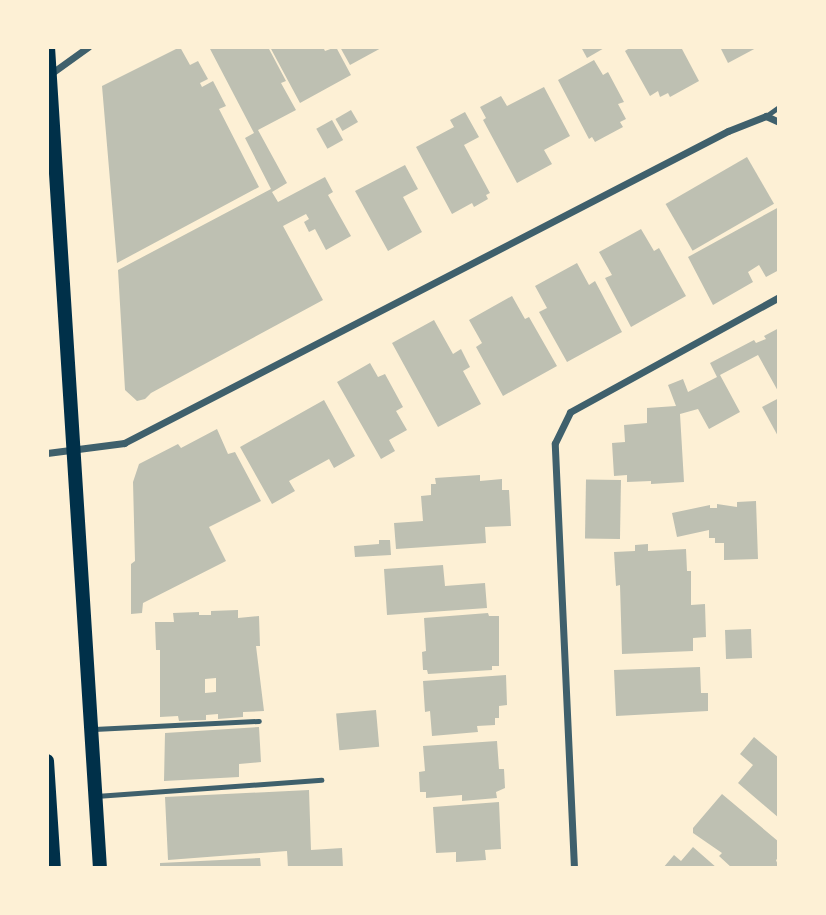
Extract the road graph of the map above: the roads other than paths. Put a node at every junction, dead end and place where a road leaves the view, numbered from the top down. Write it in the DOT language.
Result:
graph roads {
  1 [pos="48,47"];
  2 [pos="88,47"];
  3 [pos="49,75"];
  4 [pos="779,107"];
  5 [pos="766,116"];
  6 [pos="779,122"];
  7 [pos="779,297"];
  8 [pos="74,451"];
  9 [pos="47,453"];
  10 [pos="259,721"];
  11 [pos="92,729"];
  12 [pos="47,761"];
  13 [pos="321,780"];
  14 [pos="96,796"];
  15 [pos="54,868"];
  16 [pos="100,868"];
  17 [pos="574,868"];
  1 -- 3 [label="main road"];
  2 -- 3 [label="street"];
  3 -- 8 [label="main road"];
  4 -- 5 [label="lane"];
  5 -- 6 [label="street"];
  5 -- 8 [label="street"];
  7 -- 17 [label="street"];
  8 -- 9 [label="street"];
  8 -- 11 [label="main road"];
  10 -- 11 [label="lane"];
  11 -- 14 [label="main road"];
  12 -- 15 [label="main road"];
  13 -- 14 [label="lane"];
  14 -- 16 [label="main road"];
}
